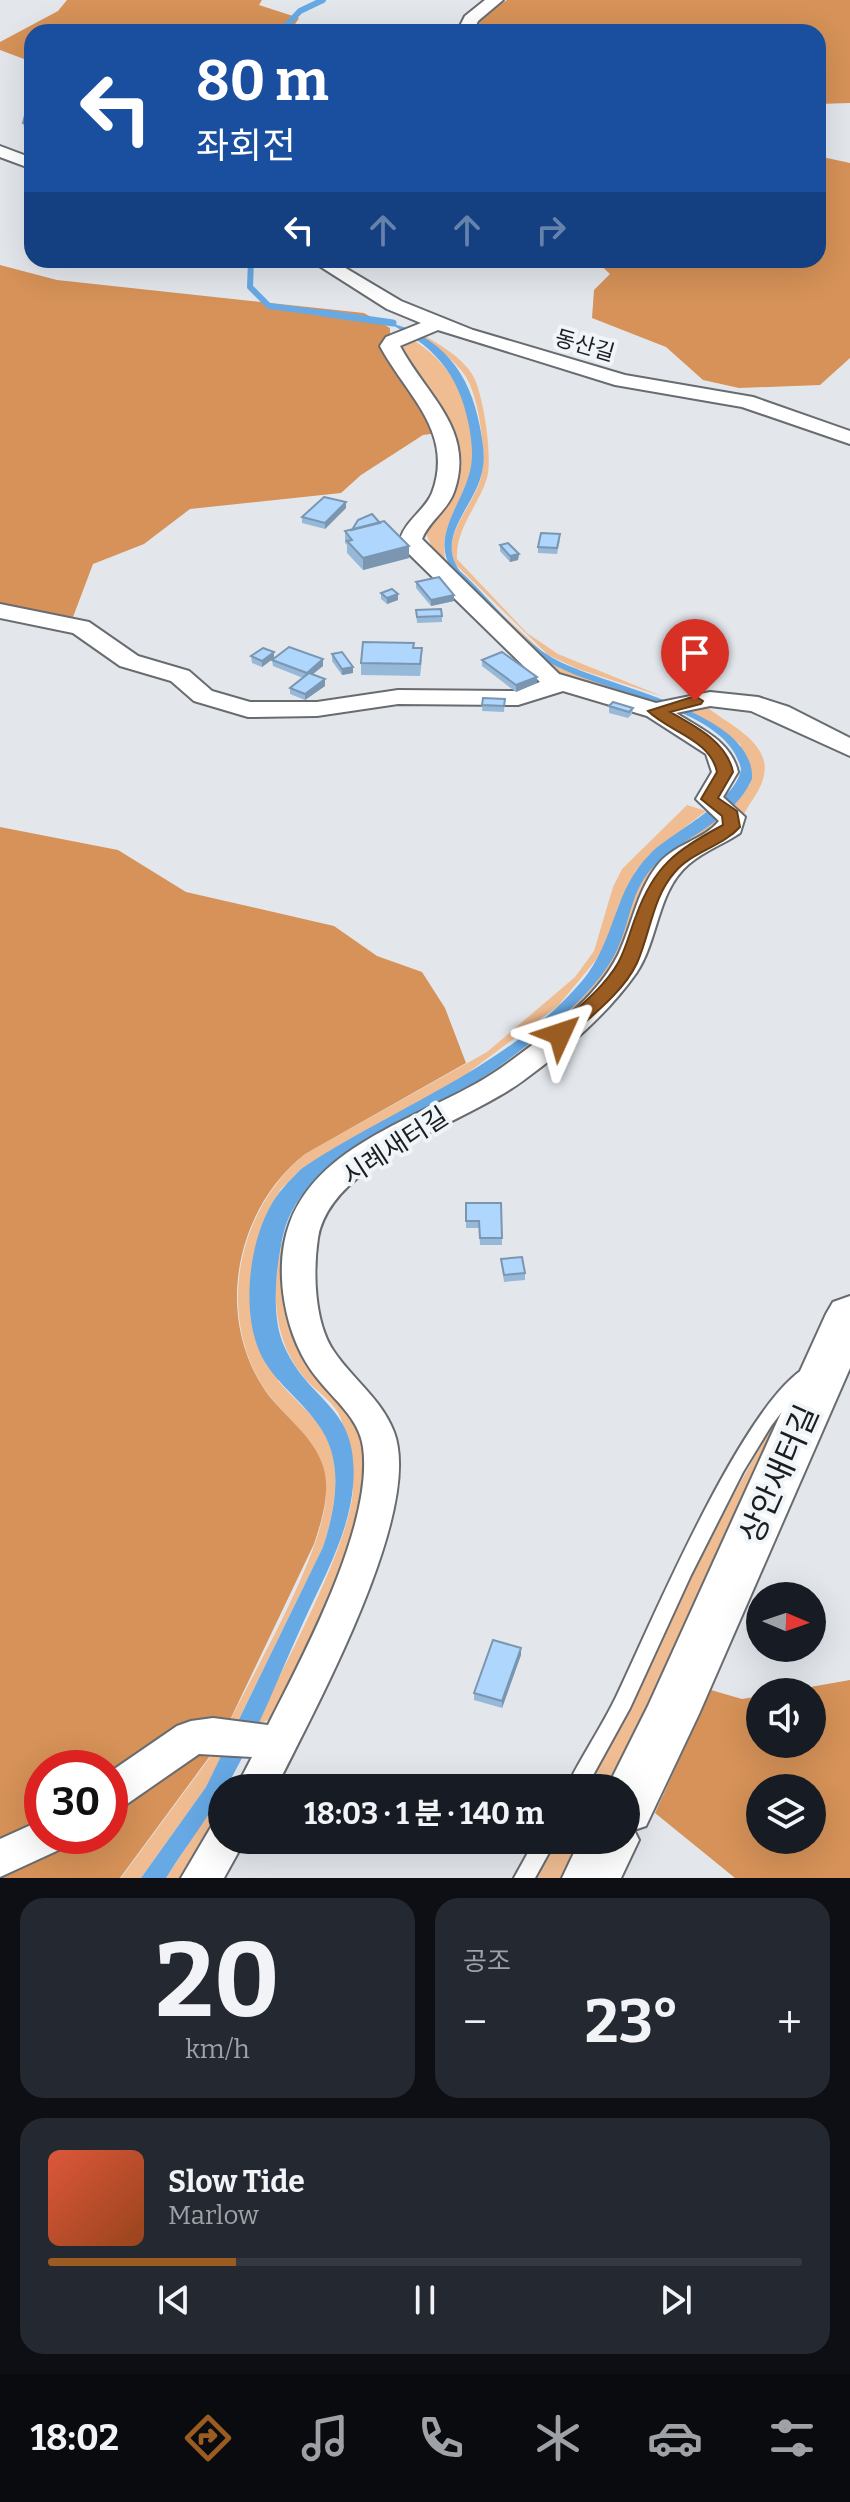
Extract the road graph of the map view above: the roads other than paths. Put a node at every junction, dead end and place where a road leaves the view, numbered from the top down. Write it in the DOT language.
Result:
graph roads {
  1 [pos="495,0"];
  2 [pos="469,24"];
  3 [pos="0,151"];
  4 [pos="24,161"];
  5 [pos="332,268"];
  6 [pos="419,331"];
  7 [pos="850,438"];
  8 [pos="0,611"];
  9 [pos="559,684"];
  10 [pos="666,707"];
  11 [pos="850,748"];
  12 [pos="850,1314"];
  13 [pos="826,1368"];
  14 [pos="255,1740"];
  15 [pos="256,1774"];
  16 [pos="584,1774"];
  17 [pos="640,1777"];
  18 [pos="128,1781"];
  19 [pos="24,1847"];
  20 [pos="216,1854"];
  21 [pos="538,1854"];
  22 [pos="603,1854"];
  23 [pos="0,1859"];
  24 [pos="201,1878"];
  25 [pos="524,1878"];
  26 [pos="591,1878"];
  1 -- 2 [label="street"];
  3 -- 4 [label="street"];
  5 -- 6 [label="street, 동산길"];
  6 -- 7 [label="street, 동산길"];
  6 -- 9 [label="street, 시례새터길"];
  8 -- 9 [label="street"];
  9 -- 10 [label="street, 시례새터길"];
  10 -- 11 [label="street"];
  10 -- 14 [label="street, 시례새터길"];
  12 -- 13 [label="street, 상안새터길"];
  13 -- 16 [label="lane"];
  13 -- 17 [label="street, 상안새터길"];
  14 -- 15 [label="street, 시례새터길"];
  14 -- 18 [label="street"];
  19 -- 23 [label="street"];
  20 -- 24 [label="street"];
  21 -- 25 [label="lane"];
  22 -- 26 [label="street"];
}
